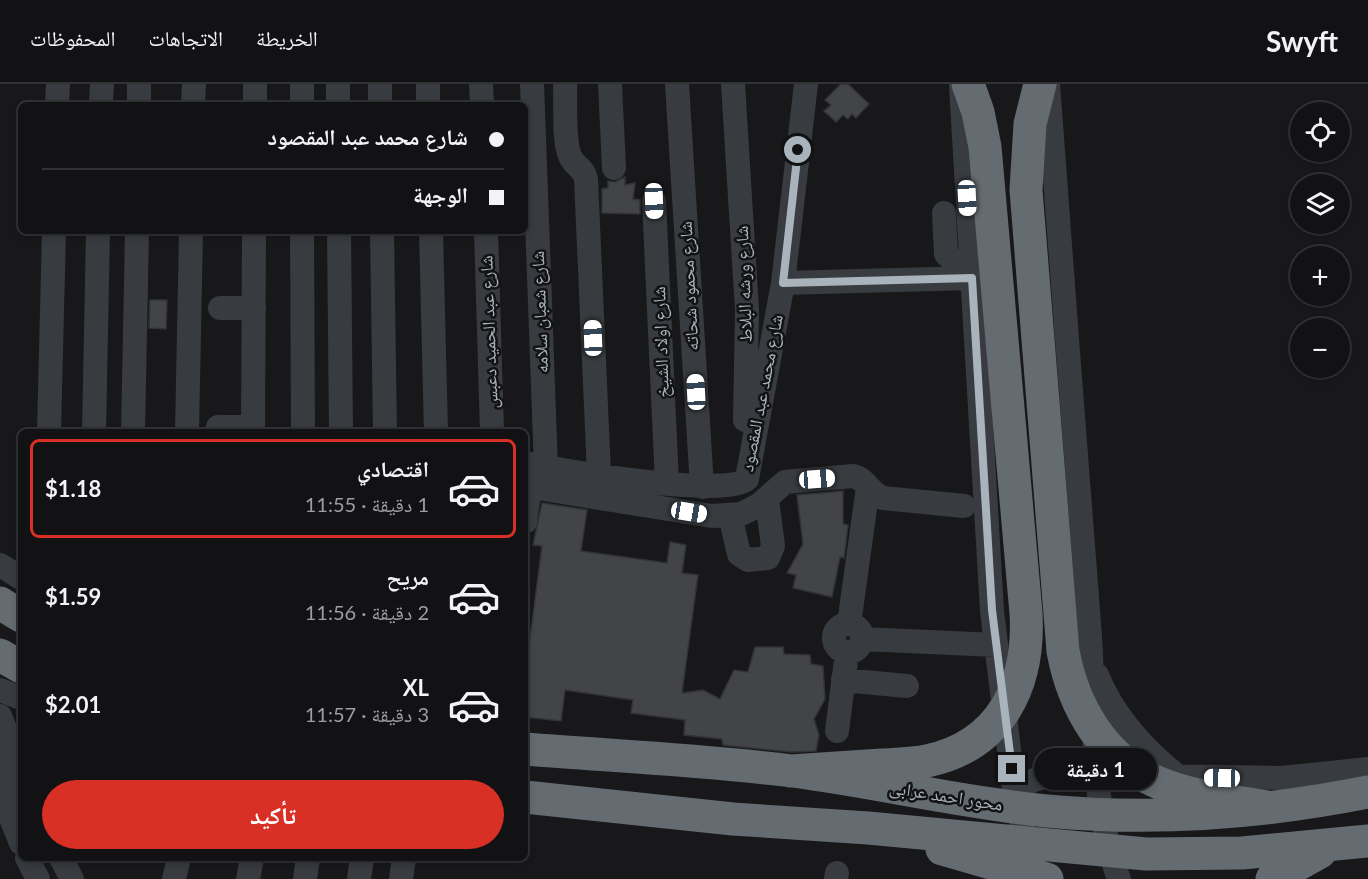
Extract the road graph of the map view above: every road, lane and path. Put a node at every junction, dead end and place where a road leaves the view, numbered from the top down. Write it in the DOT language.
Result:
graph roads {
  1 [pos="58,84"];
  2 [pos="102,84"];
  3 [pos="139,84"];
  4 [pos="194,84"];
  5 [pos="255,84"];
  6 [pos="302,84"];
  7 [pos="338,84"];
  8 [pos="380,84"];
  9 [pos="428,84"];
  10 [pos="481,84"];
  11 [pos="532,84"];
  12 [pos="565,84"];
  13 [pos="610,84"];
  14 [pos="677,84"];
  15 [pos="733,84"];
  16 [pos="806,84"];
  17 [pos="960,84"];
  18 [pos="968,84"];
  19 [pos="1040,84"];
  20 [pos="1048,84"];
  21 [pos="57,102"];
  22 [pos="101,102"];
  23 [pos="139,102"];
  24 [pos="193,102"];
  25 [pos="255,102"];
  26 [pos="302,102"];
  27 [pos="338,102"];
  28 [pos="380,102"];
  29 [pos="428,102"];
  30 [pos="482,102"];
  31 [pos="614,168"];
  32 [pos="654,201"];
  33 [pos="944,213"];
  34 [pos="54,234"];
  35 [pos="99,234"];
  36 [pos="137,234"];
  37 [pos="191,234"];
  38 [pos="254,234"];
  39 [pos="302,234"];
  40 [pos="339,234"];
  41 [pos="382,234"];
  42 [pos="431,234"];
  43 [pos="486,234"];
  44 [pos="971,272"];
  45 [pos="783,283"];
  46 [pos="220,308"];
  47 [pos="254,308"];
  48 [pos="218,427"];
  49 [pos="49,429"];
  50 [pos="94,429"];
  51 [pos="133,429"];
  52 [pos="188,429"];
  53 [pos="241,429"];
  54 [pos="253,429"];
  55 [pos="303,429"];
  56 [pos="341,429"];
  57 [pos="385,429"];
  58 [pos="436,429"];
  59 [pos="492,429"];
  60 [pos="536,465"];
  61 [pos="599,474"];
  62 [pos="667,483"];
  63 [pos="738,484"];
  64 [pos="528,487"];
  65 [pos="702,487"];
  66 [pos="868,488"];
  67 [pos="767,499"];
  68 [pos="964,506"];
  69 [pos="730,515"];
  70 [pos="0,565"];
  71 [pos="18,576"];
  72 [pos="0,603"];
  73 [pos="18,614"];
  74 [pos="853,638"];
  75 [pos="996,645"];
  76 [pos="0,655"];
  77 [pos="18,665"];
  78 [pos="1092,665"];
  79 [pos="843,680"];
  80 [pos="907,686"];
  81 [pos="0,690"];
  82 [pos="18,697"];
  83 [pos="0,716"];
  84 [pos="837,731"];
  85 [pos="528,749"];
  86 [pos="0,751"];
  87 [pos="18,762"];
  88 [pos="1368,769"];
  89 [pos="791,771"];
  90 [pos="1097,773"];
  91 [pos="1179,777"];
  92 [pos="1014,790"];
  93 [pos="0,791"];
  94 [pos="1368,792"];
  95 [pos="18,796"];
  96 [pos="528,797"];
  97 [pos="1267,807"];
  98 [pos="868,828"];
  99 [pos="18,836"];
  100 [pos="1353,843"];
  101 [pos="29,861"];
  102 [pos="46,861"];
  103 [pos="63,861"];
  104 [pos="178,861"];
  105 [pos="251,861"];
  106 [pos="308,861"];
  107 [pos="362,861"];
  108 [pos="404,861"];
  109 [pos="38,879"];
  110 [pos="55,879"];
  111 [pos="72,879"];
  112 [pos="174,879"];
  113 [pos="248,879"];
  114 [pos="305,879"];
  115 [pos="359,879"];
  116 [pos="401,879"];
  117 [pos="1035,879"];
  118 [pos="1047,879"];
  119 [pos="1119,879"];
  120 [pos="1272,879"];
  1 -- 21 [label="street"];
  2 -- 22 [label="street"];
  3 -- 23 [label="street"];
  4 -- 24 [label="street"];
  5 -- 25 [label="street"];
  6 -- 26 [label="street"];
  7 -- 27 [label="street"];
  8 -- 28 [label="street"];
  9 -- 29 [label="street"];
  10 -- 30 [label="street"];
  11 -- 60 [label="street, شارع شعبان سلامه"];
  12 -- 61 [label="street"];
  13 -- 31 [label="street"];
  14 -- 65 [label="street, شارع محمود شحاته"];
  15 -- 63 [label="street, شارع ورشه البلاط"];
  16 -- 45 [label="street, شارع محمد عبد المقصود"];
  17 -- 44 [label="street"];
  18 -- 89 [label="highway"];
  19 -- 97 [label="highway"];
  20 -- 78 [label="street"];
  32 -- 62 [label="street, شارع اولاد الشيخ"];
  33 -- 44 [label="street"];
  34 -- 49 [label="street"];
  35 -- 50 [label="street"];
  36 -- 51 [label="street"];
  37 -- 52 [label="street"];
  38 -- 47 [label="street"];
  39 -- 55 [label="street"];
  40 -- 56 [label="street"];
  41 -- 57 [label="street"];
  42 -- 58 [label="street"];
  43 -- 59 [label="street, شارع عبد الحميد دعبس"];
  44 -- 45 [label="street"];
  44 -- 75 [label="street"];
  45 -- 63 [label="street, شارع محمد عبد المقصود"];
  46 -- 47 [label="street"];
  47 -- 54 [label="street"];
  48 -- 53 [label="street"];
  60 -- 61 [label="street, شارع محمد عبد المقصود"];
  61 -- 62 [label="street, شارع محمد عبد المقصود"];
  62 -- 65 [label="street, شارع محمد عبد المقصود"];
  63 -- 65 [label="street, شارع محمد عبد المقصود"];
  64 -- 69 [label="street"];
  66 -- 67 [label="street"];
  66 -- 68 [label="street"];
  66 -- 74 [label="street"];
  67 -- 69 [label="street"];
  67 -- 69 [label="street"];
  70 -- 71 [label="street"];
  72 -- 73 [label="highway"];
  74 -- 75 [label="street"];
  74 -- 79 [label="street"];
  75 -- 92 [label="street"];
  76 -- 77 [label="highway"];
  78 -- 90 [label="street"];
  78 -- 91 [label="street"];
  79 -- 80 [label="street"];
  79 -- 84 [label="street"];
  81 -- 82 [label="street"];
  83 -- 87 [label="street"];
  85 -- 89 [label="highway, محور احمد عرابى"];
  86 -- 95 [label="street"];
  88 -- 91 [label="street"];
  89 -- 97 [label="highway, محور احمد عرابى"];
  90 -- 91 [label="street"];
  90 -- 92 [label="street"];
  90 -- 119 [label="street"];
  92 -- 117 [label="street"];
  93 -- 99 [label="street"];
  94 -- 97 [label="highway, محور احمد عرابى"];
  96 -- 98 [label="highway, محور احمد عرابى"];
  98 -- 100 [label="highway, محور احمد عرابى"];
  98 -- 118 [label="highway"];
  100 -- 120 [label="highway"];
  101 -- 109 [label="street"];
  102 -- 110 [label="street"];
  103 -- 111 [label="street"];
  104 -- 112 [label="street"];
  105 -- 113 [label="street"];
  106 -- 114 [label="street"];
  107 -- 115 [label="street"];
  108 -- 116 [label="street"];
}
